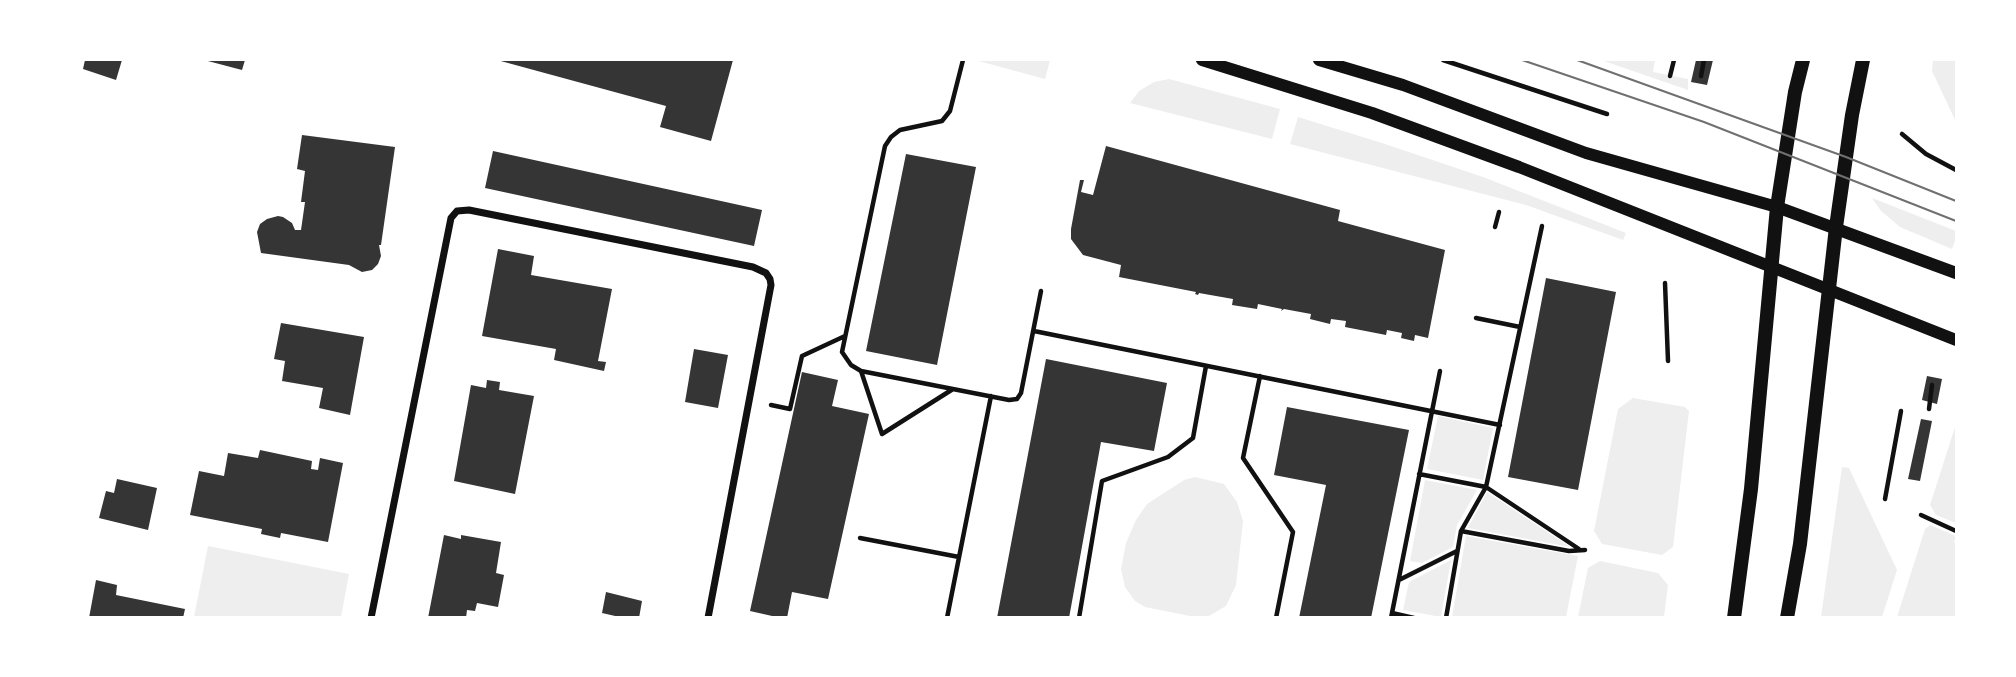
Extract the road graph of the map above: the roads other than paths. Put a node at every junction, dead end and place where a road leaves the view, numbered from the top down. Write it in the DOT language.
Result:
graph roads {
  1 [pos="1202,60"];
  2 [pos="1319,60"];
  3 [pos="1803,60"];
  4 [pos="1863,60"];
  5 [pos="1777,206"];
  6 [pos="1836,227"];
  7 [pos="1770,266"];
  8 [pos="1956,272"];
  9 [pos="1828,290"];
  10 [pos="1956,340"];
  11 [pos="372,618"];
  12 [pos="708,618"];
  13 [pos="1734,618"];
  14 [pos="1787,618"];
  1 -- 7 [label="street"];
  2 -- 5 [label="street"];
  3 -- 5 [label="main road"];
  4 -- 6 [label="main road"];
  5 -- 6 [label="street"];
  5 -- 7 [label="main road"];
  6 -- 8 [label="street"];
  6 -- 9 [label="main road"];
  7 -- 9 [label="street"];
  7 -- 13 [label="main road"];
  9 -- 10 [label="street"];
  9 -- 14 [label="main road"];
  11 -- 12 [label="street"];
}
